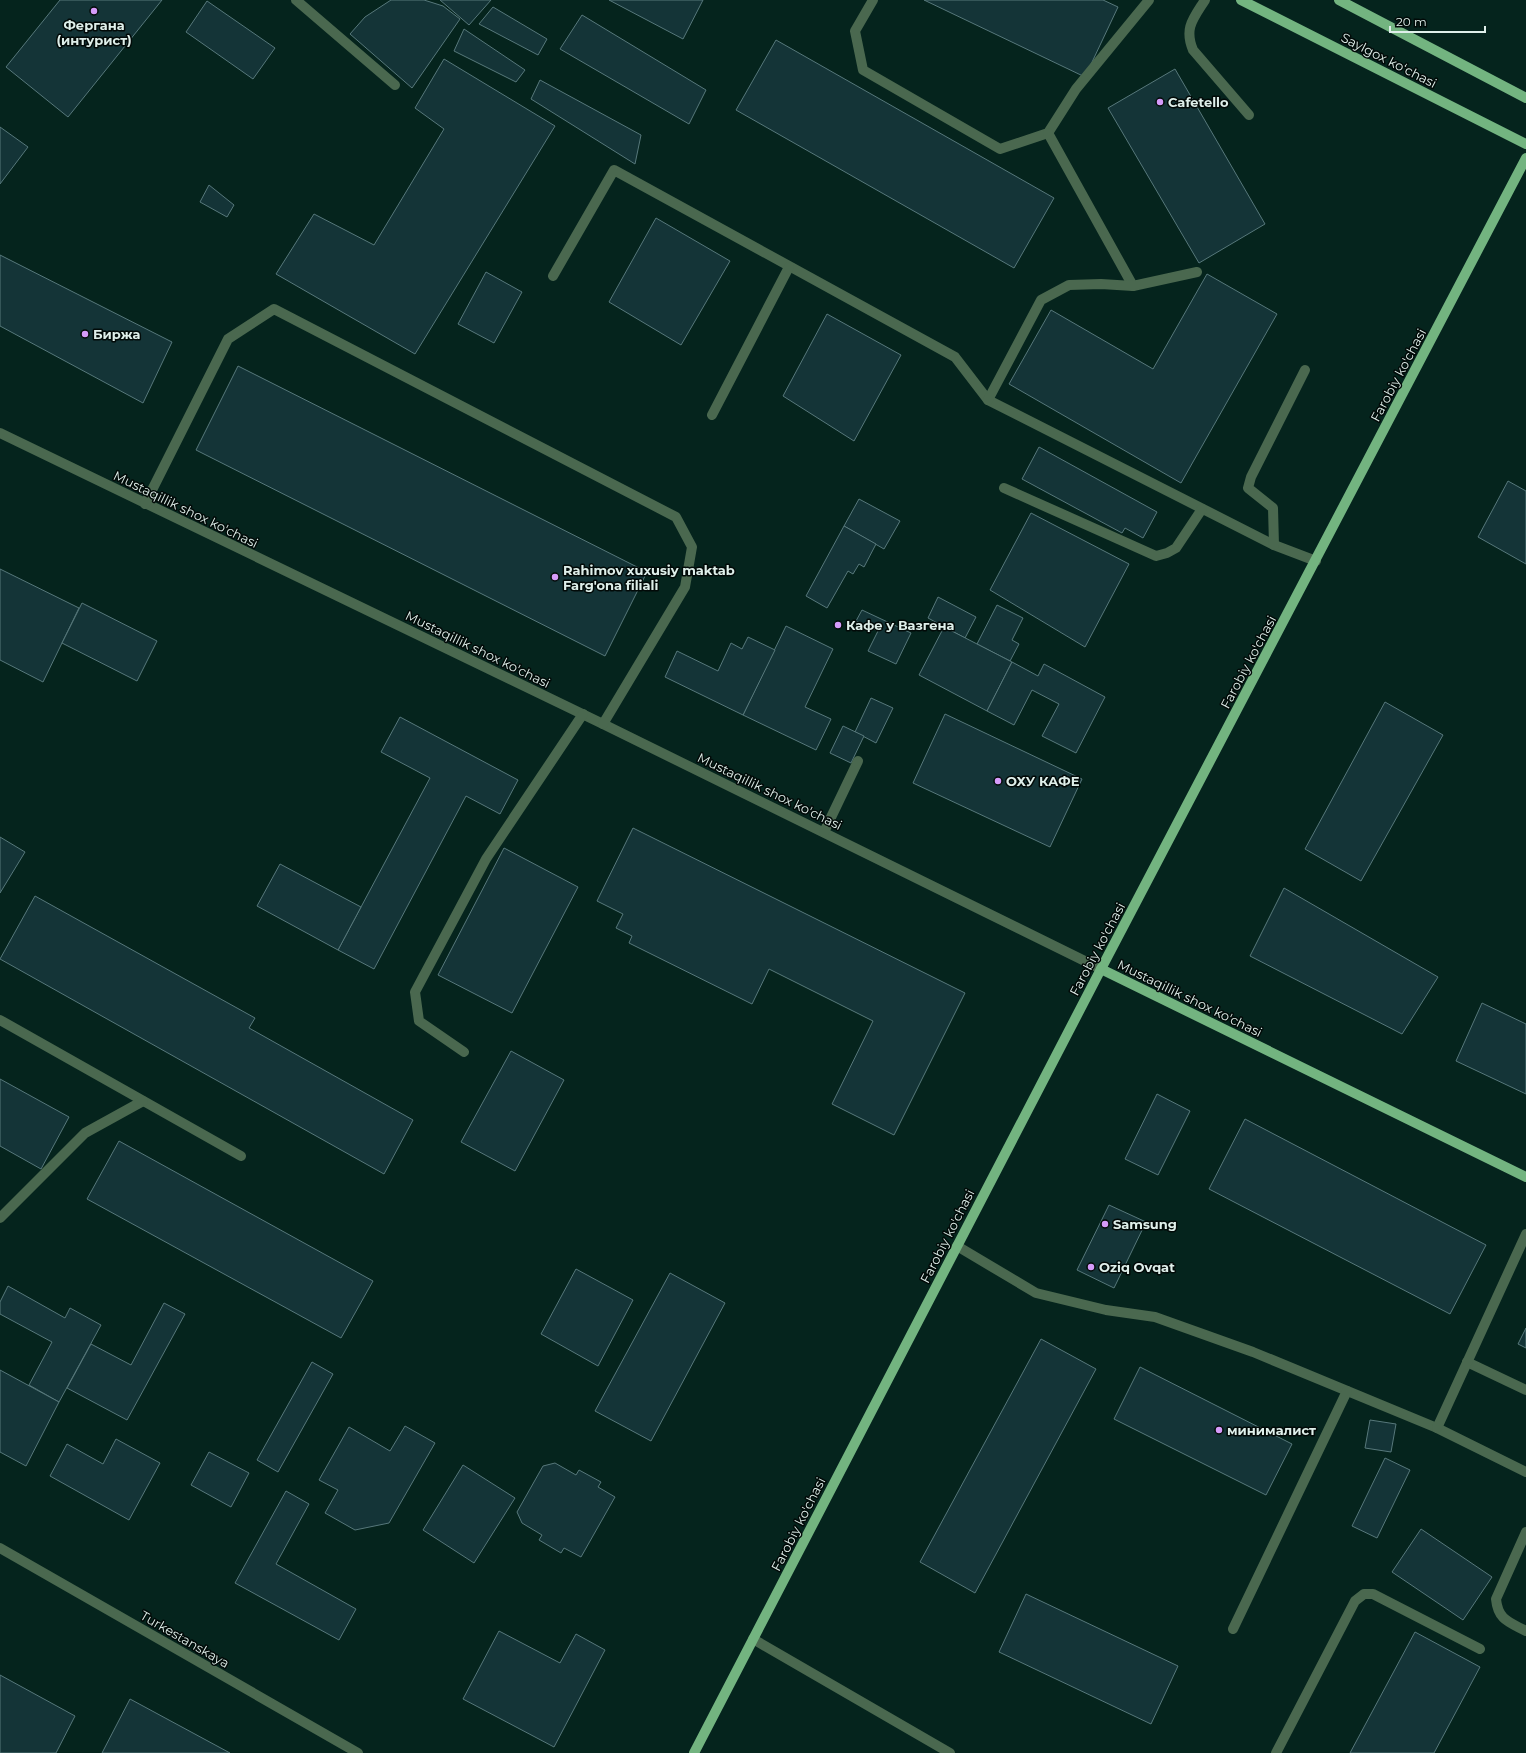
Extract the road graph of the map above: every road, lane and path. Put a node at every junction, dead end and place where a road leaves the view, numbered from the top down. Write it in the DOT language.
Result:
graph roads {
  1 [pos="296,0"];
  2 [pos="873,0"];
  3 [pos="1149,0"];
  4 [pos="1205,0"];
  5 [pos="1241,0"];
  6 [pos="1339,0"];
  7 [pos="395,85"];
  8 [pos="1526,98"];
  9 [pos="1249,115"];
  10 [pos="1048,133"];
  11 [pos="1526,144"];
  12 [pos="1526,158"];
  13 [pos="789,267"];
  14 [pos="1197,272"];
  15 [pos="553,276"];
  16 [pos="1133,286"];
  17 [pos="1305,370"];
  18 [pos="988,400"];
  19 [pos="712,415"];
  20 [pos="0,433"];
  21 [pos="1004,488"];
  22 [pos="145,504"];
  23 [pos="1202,508"];
  24 [pos="1274,545"];
  25 [pos="1316,561"];
  26 [pos="583,714"];
  27 [pos="603,724"];
  28 [pos="858,761"];
  29 [pos="824,832"];
  30 [pos="1101,969"];
  31 [pos="0,1020"];
  32 [pos="464,1052"];
  33 [pos="143,1101"];
  34 [pos="241,1156"];
  35 [pos="1526,1177"];
  36 [pos="0,1218"];
  37 [pos="1526,1234"];
  38 [pos="957,1246"];
  39 [pos="1467,1362"];
  40 [pos="1526,1390"];
  41 [pos="1347,1391"];
  42 [pos="1437,1428"];
  43 [pos="1526,1472"];
  44 [pos="1526,1532"];
  45 [pos="0,1548"];
  46 [pos="1233,1629"];
  47 [pos="1526,1631"];
  48 [pos="753,1639"];
  49 [pos="1480,1649"];
  50 [pos="358,1753"];
  51 [pos="694,1753"];
  52 [pos="950,1753"];
  53 [pos="1276,1753"];
  1 -- 7 [label="street"];
  2 -- 10 [label="street"];
  3 -- 10 [label="street"];
  4 -- 9 [label="street"];
  5 -- 11 [label="main road, Saylgox koʻchasi"];
  6 -- 8 [label="main road"];
  10 -- 16 [label="street"];
  12 -- 25 [label="main road, Farobiy ko'chasi"];
  13 -- 15 [label="street"];
  13 -- 18 [label="street"];
  13 -- 19 [label="street"];
  14 -- 16 [label="street"];
  16 -- 18 [label="street"];
  17 -- 24 [label="street"];
  18 -- 23 [label="street"];
  20 -- 22 [label="street, Mustaqillik shox ko'chasi"];
  21 -- 23 [label="street"];
  22 -- 26 [label="street, Mustaqillik shox ko'chasi"];
  22 -- 27 [label="street"];
  23 -- 24 [label="street"];
  24 -- 25 [label="street"];
  25 -- 30 [label="main road, Farobiy ko'chasi"];
  26 -- 27 [label="street, Mustaqillik shox ko'chasi"];
  26 -- 32 [label="street"];
  27 -- 29 [label="street, Mustaqillik shox ko'chasi"];
  28 -- 29 [label="street"];
  29 -- 30 [label="street, Mustaqillik shox ko'chasi"];
  30 -- 35 [label="main road, Mustaqillik shox ko'chasi"];
  30 -- 38 [label="main road, Farobiy ko'chasi"];
  31 -- 33 [label="street"];
  33 -- 34 [label="street"];
  33 -- 36 [label="street"];
  37 -- 39 [label="street"];
  38 -- 41 [label="street"];
  38 -- 48 [label="main road, Farobiy ko'chasi"];
  39 -- 40 [label="street"];
  39 -- 42 [label="street"];
  41 -- 42 [label="street"];
  41 -- 46 [label="street"];
  42 -- 43 [label="street"];
  44 -- 47 [label="street"];
  45 -- 50 [label="street, Turkestanskaya"];
  48 -- 51 [label="main road, Farobiy ko'chasi"];
  48 -- 52 [label="street"];
  49 -- 53 [label="street"];
}
